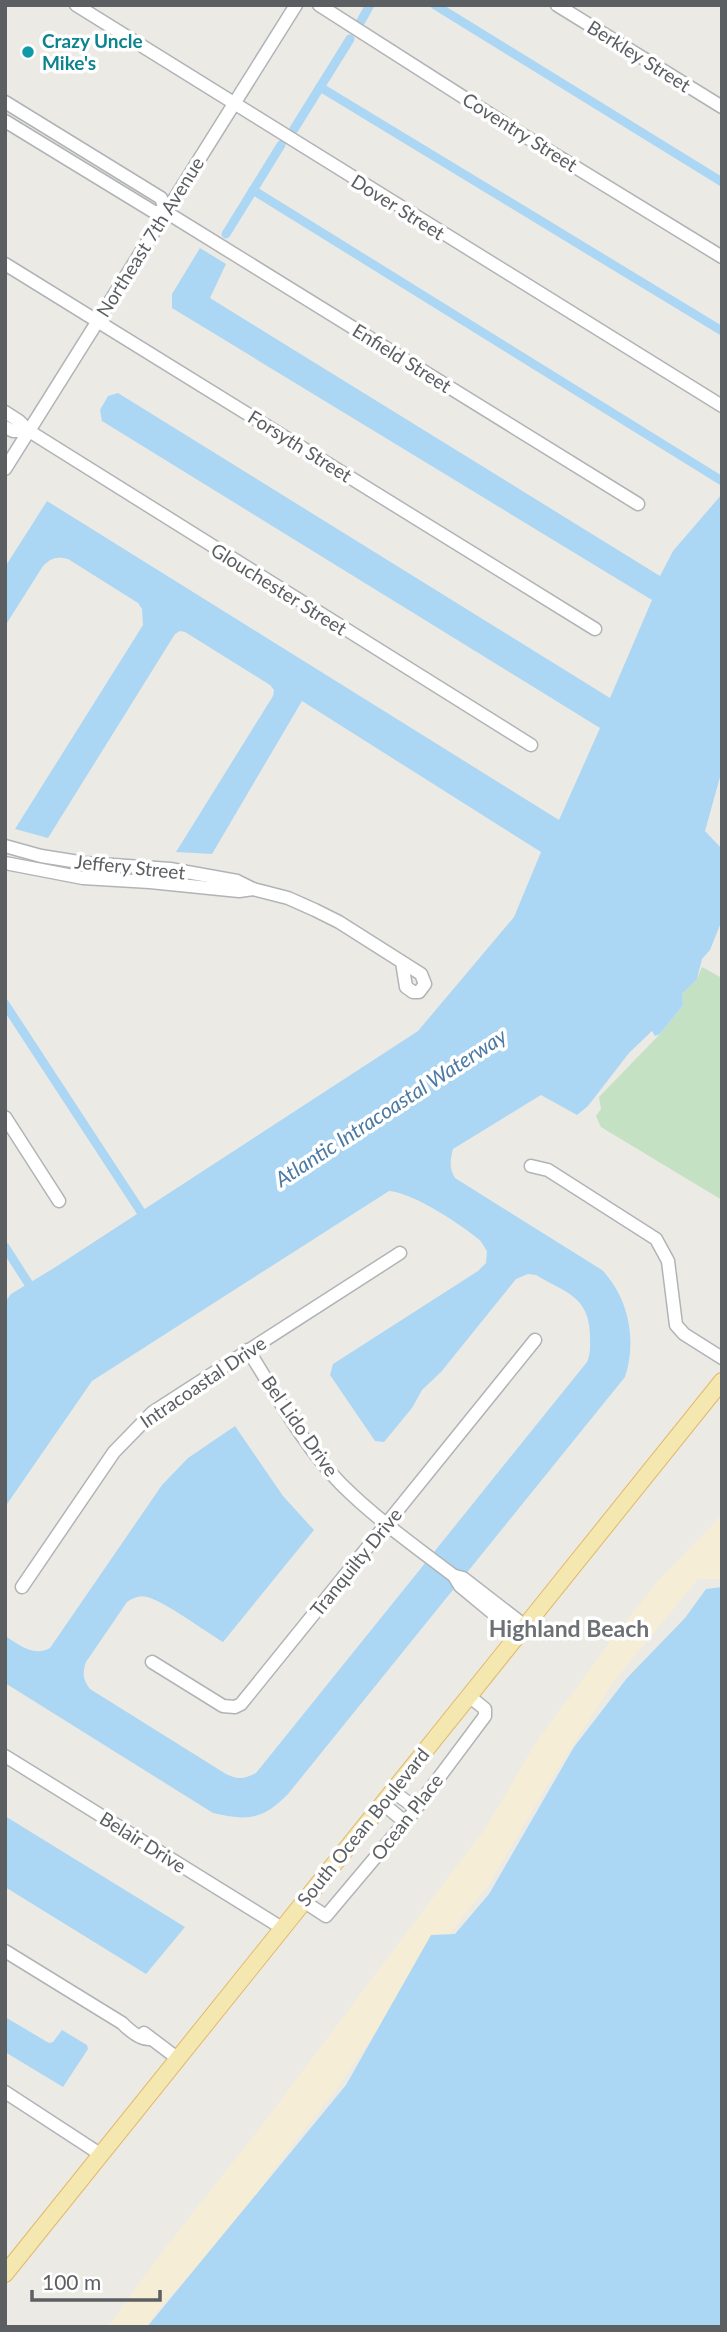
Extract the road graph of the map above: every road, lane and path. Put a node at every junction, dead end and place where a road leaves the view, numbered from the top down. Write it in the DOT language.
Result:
graph roads {
  1 [pos="76,5"];
  2 [pos="296,5"];
  3 [pos="319,5"];
  4 [pos="557,5"];
  5 [pos="5,102"];
  6 [pos="234,104"];
  7 [pos="722,107"];
  8 [pos="5,121"];
  9 [pos="166,212"];
  10 [pos="722,257"];
  11 [pos="5,264"];
  12 [pos="98,321"];
  13 [pos="722,406"];
  14 [pos="5,412"];
  15 [pos="5,427"];
  16 [pos="29,431"];
  17 [pos="5,469"];
  18 [pos="638,504"];
  19 [pos="595,629"];
  20 [pos="531,745"];
  21 [pos="5,846"];
  22 [pos="5,863"];
  23 [pos="253,889"];
  24 [pos="402,962"];
  25 [pos="5,1117"];
  26 [pos="531,1166"];
  27 [pos="59,1201"];
  28 [pos="400,1253"];
  29 [pos="535,1340"];
  30 [pos="248,1350"];
  31 [pos="722,1358"];
  32 [pos="722,1381"];
  33 [pos="387,1524"];
  34 [pos="22,1587"];
  35 [pos="521,1630"];
  36 [pos="152,1662"];
  37 [pos="469,1696"];
  38 [pos="5,1756"];
  39 [pos="387,1797"];
  40 [pos="416,1808"];
  41 [pos="405,1822"];
  42 [pos="303,1901"];
  43 [pos="282,1928"];
  44 [pos="5,1951"];
  45 [pos="177,2058"];
  46 [pos="5,2092"];
  47 [pos="100,2154"];
  48 [pos="5,2274"];
  1 -- 6 [label="street, Dover Street"];
  2 -- 6 [label="street, Northeast 7th Avenue"];
  3 -- 10 [label="street, Coventry Street"];
  4 -- 7 [label="street, Berkley Street"];
  5 -- 9 [label="street, Enfield Street"];
  6 -- 9 [label="street, Northeast 7th Avenue"];
  6 -- 13 [label="street, Dover Street"];
  8 -- 9 [label="street, Enfield Street"];
  9 -- 12 [label="street, Northeast 7th Avenue"];
  9 -- 18 [label="street, Enfield Street"];
  11 -- 12 [label="street, Forsyth Street"];
  12 -- 16 [label="street, Northeast 7th Avenue"];
  12 -- 19 [label="street, Forsyth Street"];
  14 -- 16 [label="street, Glouchester Street"];
  15 -- 16 [label="street, Glouchester Street"];
  16 -- 17 [label="street, Northeast 7th Avenue"];
  16 -- 20 [label="street, Glouchester Street"];
  21 -- 23 [label="street, Jeffery Street"];
  22 -- 23 [label="street, Jeffery Street"];
  23 -- 24 [label="street, Jeffery Street"];
  25 -- 27 [label="street"];
  26 -- 31 [label="street"];
  28 -- 30 [label="street, Intracoastal Drive"];
  29 -- 33 [label="street, Tranquilty Drive"];
  30 -- 33 [label="street, Bel Lido Drive"];
  30 -- 34 [label="street, Intracoastal Drive"];
  32 -- 35 [label="main road, South Ocean Boulevard"];
  33 -- 35 [label="street, Bel Lido Drive"];
  33 -- 36 [label="street, Tranquilty Drive"];
  35 -- 37 [label="main road, South Ocean Boulevard"];
  37 -- 39 [label="main road, South Ocean Boulevard"];
  37 -- 40 [label="street, Ocean Place"];
  38 -- 43 [label="street, Belair Drive"];
  39 -- 40 [label="street"];
  39 -- 41 [label="street"];
  39 -- 42 [label="main road, South Ocean Boulevard"];
  40 -- 41 [label="street, Ocean Place"];
  41 -- 42 [label="street, Ocean Place"];
  42 -- 43 [label="main road, South Ocean Boulevard"];
  43 -- 45 [label="main road, South Ocean Boulevard"];
  44 -- 45 [label="street"];
  45 -- 47 [label="main road, South Ocean Boulevard"];
  46 -- 47 [label="street"];
  47 -- 48 [label="main road, South Ocean Boulevard"];
}
